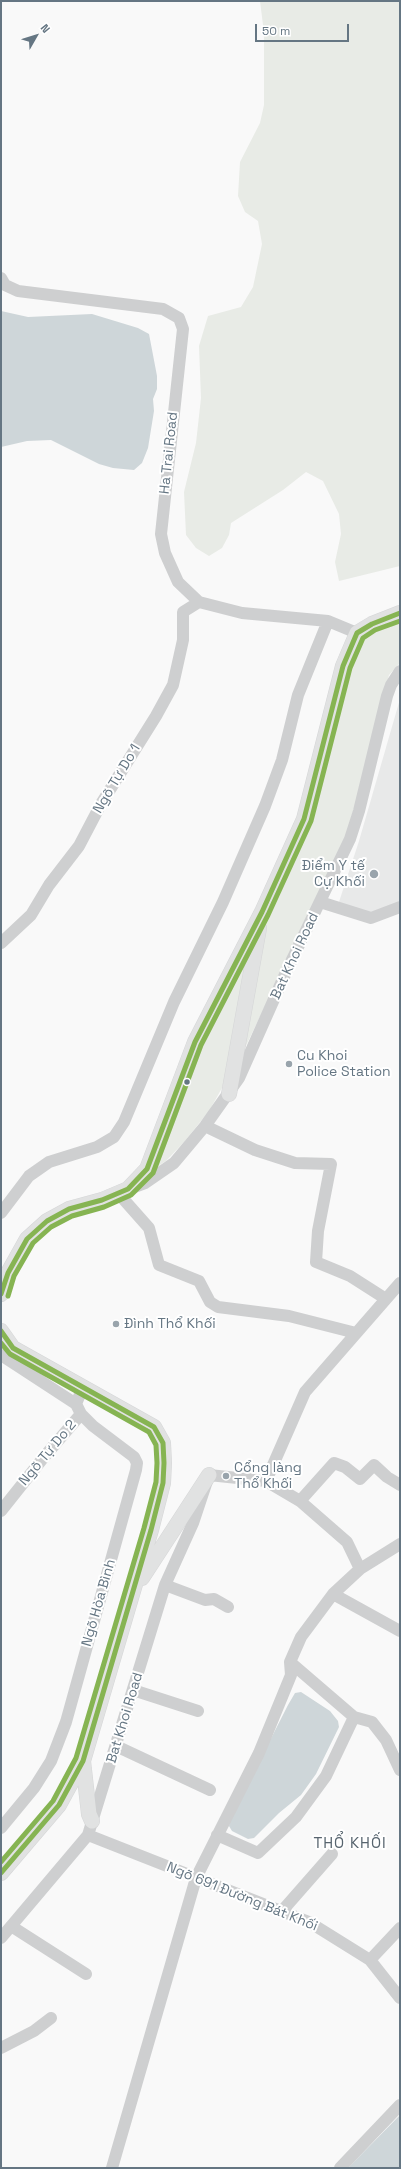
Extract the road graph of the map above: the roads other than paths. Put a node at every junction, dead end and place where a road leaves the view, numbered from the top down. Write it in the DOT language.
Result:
graph roads {
  1 [pos="1,278"];
  2 [pos="199,602"];
  3 [pos="400,613"];
  4 [pos="328,621"];
  5 [pos="357,633"];
  6 [pos="400,671"];
  7 [pos="320,902"];
  8 [pos="400,907"];
  9 [pos="262,912"];
  10 [pos="1,943"];
  11 [pos="229,1094"];
  12 [pos="205,1126"];
  13 [pos="118,1193"];
  14 [pos="1,1213"];
  15 [pos="5,1270"];
  16 [pos="400,1283"];
  17 [pos="1,1294"];
  18 [pos="386,1299"];
  19 [pos="1,1331"];
  20 [pos="356,1333"];
  21 [pos="1,1355"];
  22 [pos="83,1387"];
  23 [pos="78,1409"];
  24 [pos="209,1475"];
  25 [pos="266,1481"];
  26 [pos="400,1485"];
  27 [pos="300,1501"];
  28 [pos="1,1511"];
  29 [pos="400,1544"];
  30 [pos="360,1569"];
  31 [pos="165,1585"];
  32 [pos="132,1594"];
  33 [pos="333,1594"];
  34 [pos="228,1607"];
  35 [pos="400,1631"];
  36 [pos="290,1662"];
  37 [pos="133,1690"];
  38 [pos="198,1711"];
  39 [pos="354,1717"];
  40 [pos="116,1746"];
  41 [pos="83,1761"];
  42 [pos="400,1770"];
  43 [pos="210,1790"];
  44 [pos="1,1828"];
  45 [pos="90,1828"];
  46 [pos="217,1835"];
  47 [pos="332,1854"];
  48 [pos="1,1873"];
  49 [pos="196,1878"];
  50 [pos="282,1911"];
  51 [pos="11,1926"];
  52 [pos="400,1928"];
  53 [pos="1,1938"];
  54 [pos="370,1960"];
  55 [pos="86,1974"];
  56 [pos="400,1998"];
  57 [pos="51,2018"];
  58 [pos="1,2048"];
  59 [pos="400,2105"];
  60 [pos="112,2168"];
  61 [pos="340,2168"];
  1 -- 2 [label="street, Ha Trai Road"];
  2 -- 4 [label="street, Ha Trai Road"];
  2 -- 10 [label="street, Ngõ Tự Do 1"];
  3 -- 5 [label="main road"];
  4 -- 5 [label="street, Ha Trai Road"];
  4 -- 14 [label="street"];
  5 -- 9 [label="main road"];
  6 -- 7 [label="street, Bat Khoi Road"];
  7 -- 8 [label="street"];
  7 -- 11 [label="street, Bat Khoi Road"];
  9 -- 11 [label="main road"];
  9 -- 13 [label="main road"];
  11 -- 12 [label="street, Bat Khoi Road"];
  12 -- 13 [label="street, Bat Khoi Road"];
  12 -- 18 [label="street"];
  13 -- 15 [label="main road"];
  13 -- 20 [label="street"];
  15 -- 17 [label="main road"];
  16 -- 18 [label="street"];
  18 -- 20 [label="street"];
  19 -- 22 [label="main road"];
  20 -- 25 [label="street"];
  21 -- 23 [label="street, Ngõ Hòa Bình"];
  22 -- 23 [label="street"];
  22 -- 32 [label="main road"];
  23 -- 28 [label="street, Ngõ Tự Do 2"];
  23 -- 44 [label="street, Ngõ Hòa Bình"];
  24 -- 25 [label="street"];
  24 -- 31 [label="street, Bat Khoi Road"];
  24 -- 32 [label="main road"];
  25 -- 27 [label="street"];
  26 -- 27 [label="street"];
  27 -- 30 [label="street"];
  29 -- 30 [label="street"];
  30 -- 33 [label="street"];
  31 -- 34 [label="street"];
  31 -- 37 [label="street, Bat Khoi Road"];
  32 -- 41 [label="main road"];
  33 -- 35 [label="street"];
  33 -- 36 [label="street"];
  36 -- 39 [label="street"];
  36 -- 46 [label="street"];
  37 -- 38 [label="street"];
  37 -- 40 [label="street, Bat Khoi Road"];
  39 -- 42 [label="street"];
  39 -- 46 [label="street"];
  40 -- 43 [label="street"];
  40 -- 45 [label="street, Bat Khoi Road"];
  41 -- 45 [label="main road"];
  41 -- 48 [label="main road"];
  45 -- 49 [label="street, Ngõ 691 Đường Bát Khối"];
  45 -- 51 [label="street, Bat Khoi Road"];
  46 -- 49 [label="street"];
  47 -- 50 [label="street"];
  49 -- 50 [label="street, Ngõ 691 Đường Bát Khối"];
  49 -- 60 [label="street"];
  50 -- 54 [label="street, Ngõ 691 Đường Bát Khối"];
  51 -- 53 [label="street, Bat Khoi Road"];
  51 -- 55 [label="street"];
  52 -- 54 [label="street"];
  54 -- 56 [label="street, Ngõ 691 Đường Bát Khối"];
  57 -- 58 [label="street"];
  59 -- 61 [label="street"];
}
